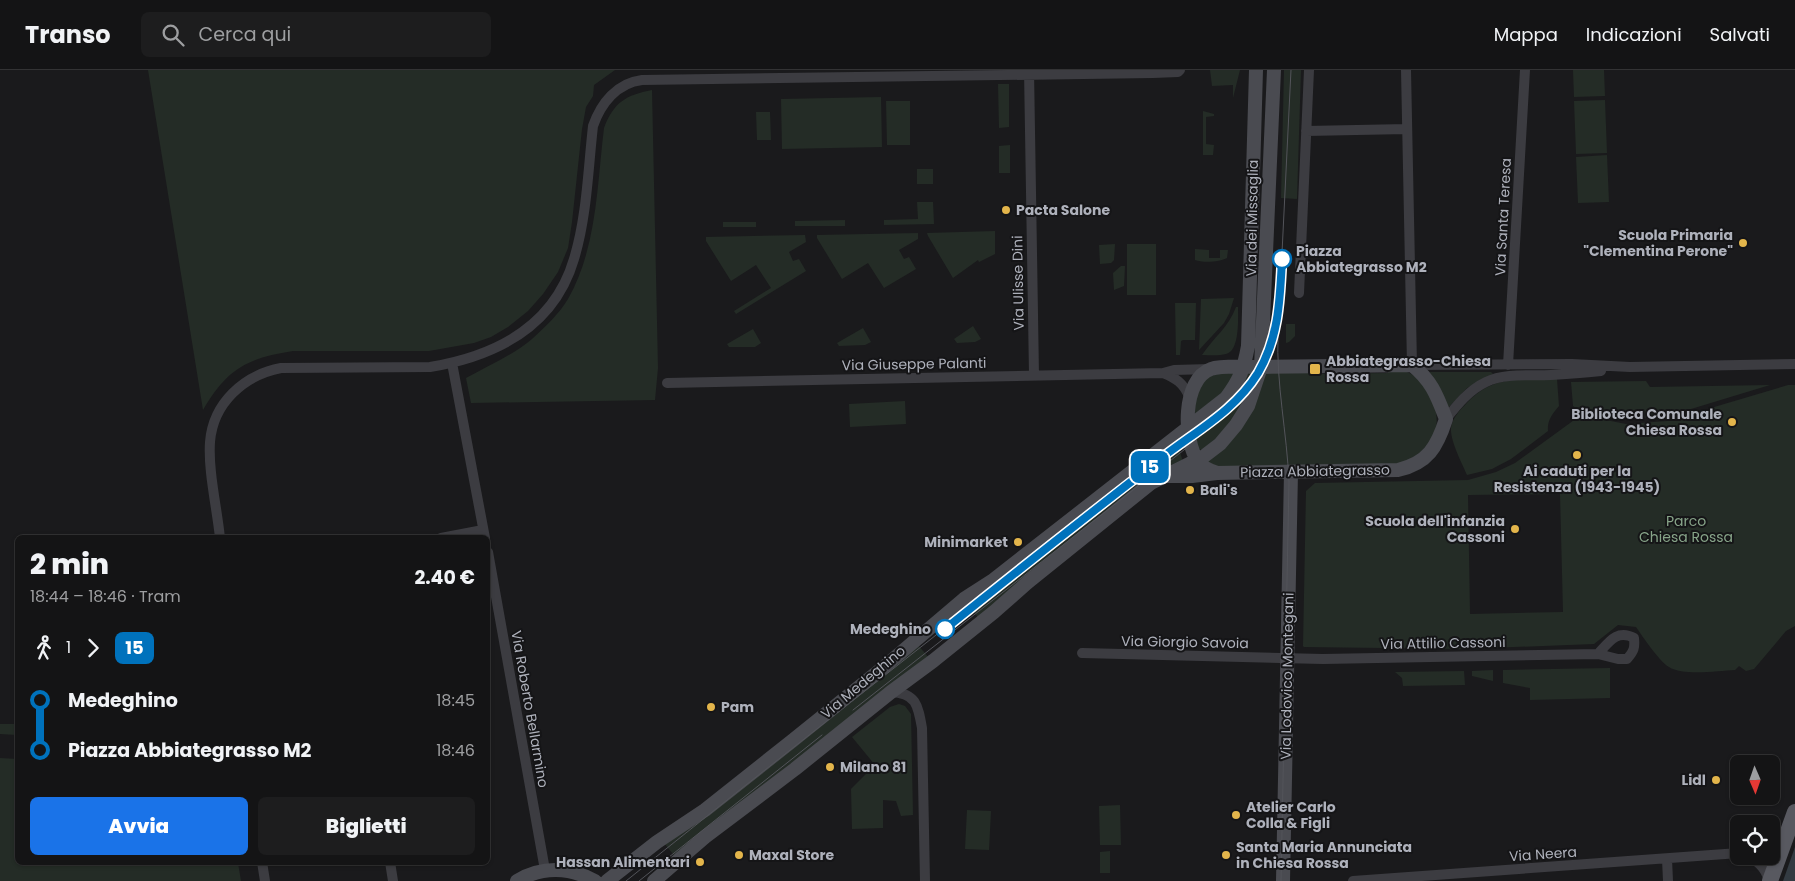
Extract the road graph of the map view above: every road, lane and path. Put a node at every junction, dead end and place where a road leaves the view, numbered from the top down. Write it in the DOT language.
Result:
graph roads {
  1 [pos="1180,70"];
  2 [pos="1256,70"];
  3 [pos="1274,70"];
  4 [pos="1309,70"];
  5 [pos="1406,70"];
  6 [pos="1525,70"];
  7 [pos="1029,72"];
  8 [pos="1408,129"];
  9 [pos="1306,131"];
  10 [pos="1299,293"];
  11 [pos="452,363"];
  12 [pos="1795,364"];
  13 [pos="1412,365"];
  14 [pos="1508,365"];
  15 [pos="1261,366"];
  16 [pos="1244,367"];
  17 [pos="1630,367"];
  18 [pos="1211,369"];
  19 [pos="1163,373"];
  20 [pos="1034,375"];
  21 [pos="667,383"];
  22 [pos="1189,396"];
  23 [pos="1446,419"];
  24 [pos="1189,426"];
  25 [pos="1197,460"];
  26 [pos="1217,472"];
  27 [pos="1291,472"];
  28 [pos="1164,476"];
  29 [pos="484,534"];
  30 [pos="220,535"];
  31 [pos="490,563"];
  32 [pos="1082,653"];
  33 [pos="1598,654"];
  34 [pos="1288,657"];
  35 [pos="891,692"];
  36 [pos="1795,812"];
  37 [pos="1780,843"];
  38 [pos="1730,855"];
  39 [pos="1667,859"];
  40 [pos="262,865"];
  41 [pos="391,865"];
  42 [pos="1761,865"];
  43 [pos="1773,865"];
  44 [pos="545,870"];
  45 [pos="264,881"];
  46 [pos="394,881"];
  47 [pos="517,881"];
  48 [pos="595,881"];
  49 [pos="607,881"];
  50 [pos="654,881"];
  51 [pos="925,881"];
  52 [pos="1283,881"];
  53 [pos="1353,881"];
  54 [pos="1668,881"];
  55 [pos="1770,881"];
  1 -- 7 [label="street"];
  2 -- 16 [label="main road, Via dei Missaglia"];
  3 -- 15 [label="main road, Via dei Missaglia"];
  4 -- 9 [label="street"];
  5 -- 8 [label="street"];
  6 -- 14 [label="street, Via Santa Teresa"];
  7 -- 11 [label="street"];
  7 -- 20 [label="street, Via Ulisse Dini"];
  8 -- 9 [label="street"];
  8 -- 13 [label="street"];
  9 -- 10 [label="street"];
  11 -- 29 [label="street"];
  11 -- 30 [label="street"];
  12 -- 17 [label="street"];
  13 -- 14 [label="street"];
  13 -- 15 [label="main road"];
  13 -- 23 [label="main road"];
  14 -- 17 [label="street"];
  15 -- 16 [label="main road"];
  15 -- 25 [label="main road"];
  16 -- 18 [label="main road"];
  16 -- 24 [label="main road"];
  17 -- 23 [label="street, Piazza Abbiategrasso"];
  18 -- 19 [label="street"];
  18 -- 22 [label="main road"];
  19 -- 20 [label="street, Via Giuseppe Palanti"];
  19 -- 22 [label="street"];
  20 -- 21 [label="street, Via Giuseppe Palanti"];
  22 -- 24 [label="main road"];
  23 -- 27 [label="main road, Piazza Abbiategrasso"];
  24 -- 25 [label="main road"];
  24 -- 49 [label="main road, Via Medeghino"];
  25 -- 26 [label="main road"];
  25 -- 28 [label="main road"];
  26 -- 27 [label="main road, Piazza Abbiategrasso"];
  26 -- 28 [label="main road, Piazza Abbiategrasso"];
  27 -- 34 [label="main road, Via Lodovico Montegani"];
  28 -- 35 [label="main road, Via Medeghino"];
  31 -- 44 [label="street, Via Roberto Bellarmino"];
  32 -- 34 [label="street, Via Giorgio Savoia"];
  33 -- 34 [label="street, Via Attilio Cassoni"];
  34 -- 52 [label="main road, Via Lodovico Montegani"];
  35 -- 50 [label="main road, Via Medeghino"];
  35 -- 51 [label="street"];
  36 -- 37 [label="main road"];
  38 -- 39 [label="street, Via Neera"];
  39 -- 53 [label="street, Via Neera"];
  39 -- 54 [label="street"];
  40 -- 45 [label="street"];
  41 -- 46 [label="street"];
  42 -- 55 [label="street, Via Neera"];
  43 -- 55 [label="main road"];
  44 -- 47 [label="main road"];
  44 -- 48 [label="main road"];
}
